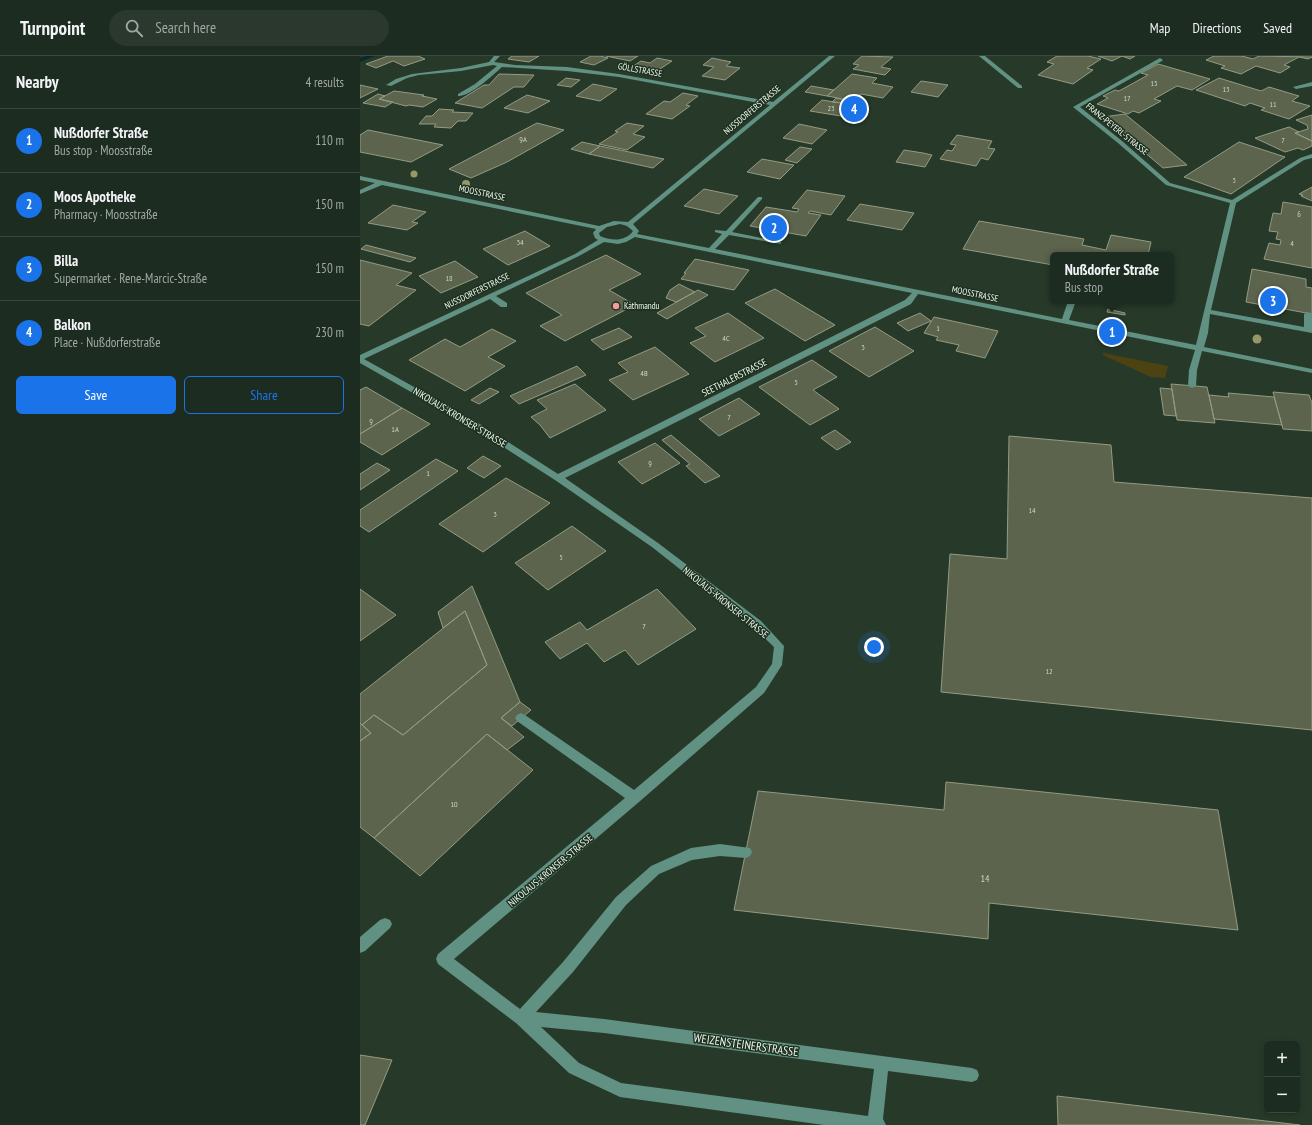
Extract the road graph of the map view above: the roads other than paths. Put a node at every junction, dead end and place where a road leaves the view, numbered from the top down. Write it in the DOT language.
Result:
graph roads {
  1 [pos="497,56"];
  2 [pos="832,56"];
  3 [pos="982,56"];
  4 [pos="1160,60"];
  5 [pos="493,63"];
  6 [pos="500,66"];
  7 [pos="1312,84"];
  8 [pos="390,85"];
  9 [pos="1020,87"];
  10 [pos="1296,87"];
  11 [pos="460,96"];
  12 [pos="775,104"];
  13 [pos="1312,156"];
  14 [pos="360,178"];
  15 [pos="384,182"];
  16 [pos="360,192"];
  17 [pos="760,198"];
  18 [pos="1233,202"];
  19 [pos="629,224"];
  20 [pos="600,228"];
  21 [pos="717,230"];
  22 [pos="727,232"];
  23 [pos="634,235"];
  24 [pos="602,240"];
  25 [pos="779,243"];
  26 [pos="710,250"];
  27 [pos="916,292"];
  28 [pos="491,296"];
  29 [pos="1071,304"];
  30 [pos="504,305"];
  31 [pos="1207,311"];
  32 [pos="1308,314"];
  33 [pos="1064,322"];
  34 [pos="1310,330"];
  35 [pos="1199,349"];
  36 [pos="360,359"];
  37 [pos="1312,371"];
  38 [pos="1192,386"];
  39 [pos="558,478"];
  40 [pos="521,718"];
  41 [pos="635,798"];
  42 [pos="746,852"];
  43 [pos="385,924"];
  44 [pos="360,946"];
  45 [pos="521,1018"];
  46 [pos="882,1064"];
  47 [pos="972,1075"];
  48 [pos="875,1124"];
  49 [pos="879,1125"];
  1 -- 5 [label="street"];
  2 -- 12 [label="street, NUSSDORFERSTRASSE"];
  3 -- 9 [label="street"];
  4 -- 18 [label="street, FRANZ-PEYERL-STRASSE"];
  5 -- 6 [label="street, GÖLLSTRASSE"];
  5 -- 8 [label="street"];
  6 -- 11 [label="street"];
  6 -- 12 [label="street, GÖLLSTRASSE"];
  7 -- 10 [label="street"];
  12 -- 19 [label="street, NUSSDORFERSTRASSE"];
  13 -- 18 [label="street"];
  14 -- 15 [label="street, MOOSSTRASSE"];
  15 -- 16 [label="street"];
  15 -- 20 [label="street, MOOSSTRASSE"];
  17 -- 22 [label="street"];
  18 -- 31 [label="street"];
  19 -- 20 [label="street, MOOSSTRASSE"];
  19 -- 23 [label="street"];
  20 -- 24 [label="street"];
  21 -- 22 [label="street"];
  22 -- 25 [label="street"];
  22 -- 26 [label="street"];
  23 -- 24 [label="street"];
  23 -- 26 [label="street, MOOSSTRASSE"];
  24 -- 28 [label="street, NUSSDORFERSTRASSE"];
  26 -- 27 [label="street, MOOSSTRASSE"];
  27 -- 33 [label="street, MOOSSTRASSE"];
  27 -- 39 [label="street, SEETHALERSTRASSE"];
  28 -- 30 [label="street"];
  28 -- 36 [label="street, NUSSDORFERSTRASSE"];
  29 -- 33 [label="street"];
  31 -- 34 [label="street"];
  31 -- 35 [label="street"];
  32 -- 34 [label="street"];
  33 -- 35 [label="street, MOOSSTRASSE"];
  35 -- 37 [label="street, MOOSSTRASSE"];
  35 -- 38 [label="street"];
  36 -- 39 [label="street, NIKOLAUS-KRONSER-STRASSE"];
  39 -- 41 [label="street, NIKOLAUS-KRONSER-STRASSE"];
  40 -- 41 [label="street"];
  41 -- 45 [label="street, NIKOLAUS-KRONSER-STRASSE"];
  42 -- 45 [label="street"];
  43 -- 44 [label="street"];
  45 -- 46 [label="street, WEIZENSTEINERSTRASSE"];
  45 -- 48 [label="street"];
  46 -- 47 [label="street, WEIZENSTEINERSTRASSE"];
  46 -- 48 [label="street"];
  48 -- 49 [label="street"];
}
